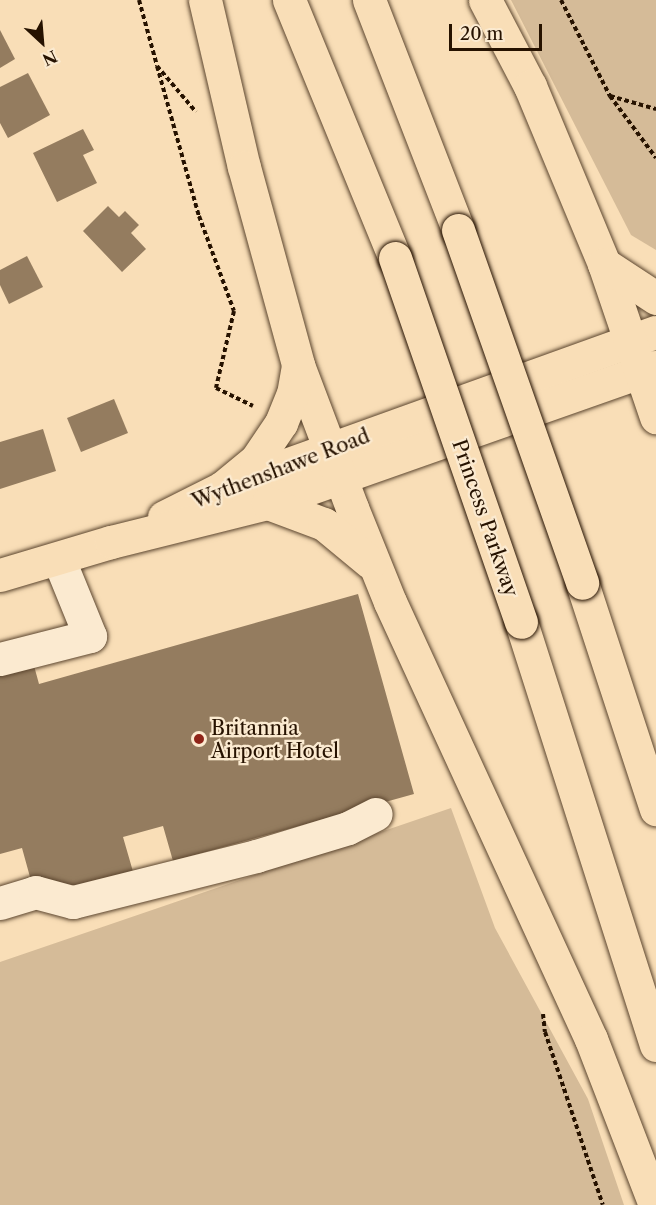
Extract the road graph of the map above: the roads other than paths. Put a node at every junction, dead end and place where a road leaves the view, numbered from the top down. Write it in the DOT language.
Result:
graph roads {
  1 [pos="204,0"];
  2 [pos="289,0"];
  3 [pos="369,0"];
  4 [pos="485,0"];
  5 [pos="604,264"];
  6 [pos="656,298"];
  7 [pos="646,353"];
  8 [pos="298,365"];
  9 [pos="656,417"];
  10 [pos="337,462"];
  11 [pos="222,488"];
  12 [pos="268,503"];
  13 [pos="111,542"];
  14 [pos="59,560"];
  15 [pos="377,570"];
  16 [pos="0,575"];
  17 [pos="0,659"];
  18 [pos="656,809"];
  19 [pos="376,814"];
  20 [pos="0,903"];
  21 [pos="656,1045"];
  22 [pos="655,1205"];
  1 -- 8 [label="main road"];
  2 -- 21 [label="main road, Princess Parkway, bridge"];
  3 -- 18 [label="main road, bridge"];
  4 -- 5 [label="main road"];
  5 -- 6 [label="main road"];
  5 -- 7 [label="main road"];
  7 -- 9 [label="main road"];
  7 -- 10 [label="main road, Wythenshawe Road"];
  8 -- 10 [label="main road"];
  8 -- 11 [label="main road"];
  10 -- 11 [label="main road, Wythenshawe Road"];
  10 -- 12 [label="main road, Wythenshawe Road"];
  10 -- 15 [label="main road"];
  11 -- 13 [label="main road, Wythenshawe Road"];
  12 -- 13 [label="main road, Wythenshawe Road"];
  12 -- 15 [label="main road"];
  13 -- 14 [label="main road"];
  14 -- 16 [label="main road"];
  14 -- 17 [label="lane"];
  15 -- 22 [label="main road"];
  19 -- 20 [label="lane"];
}
